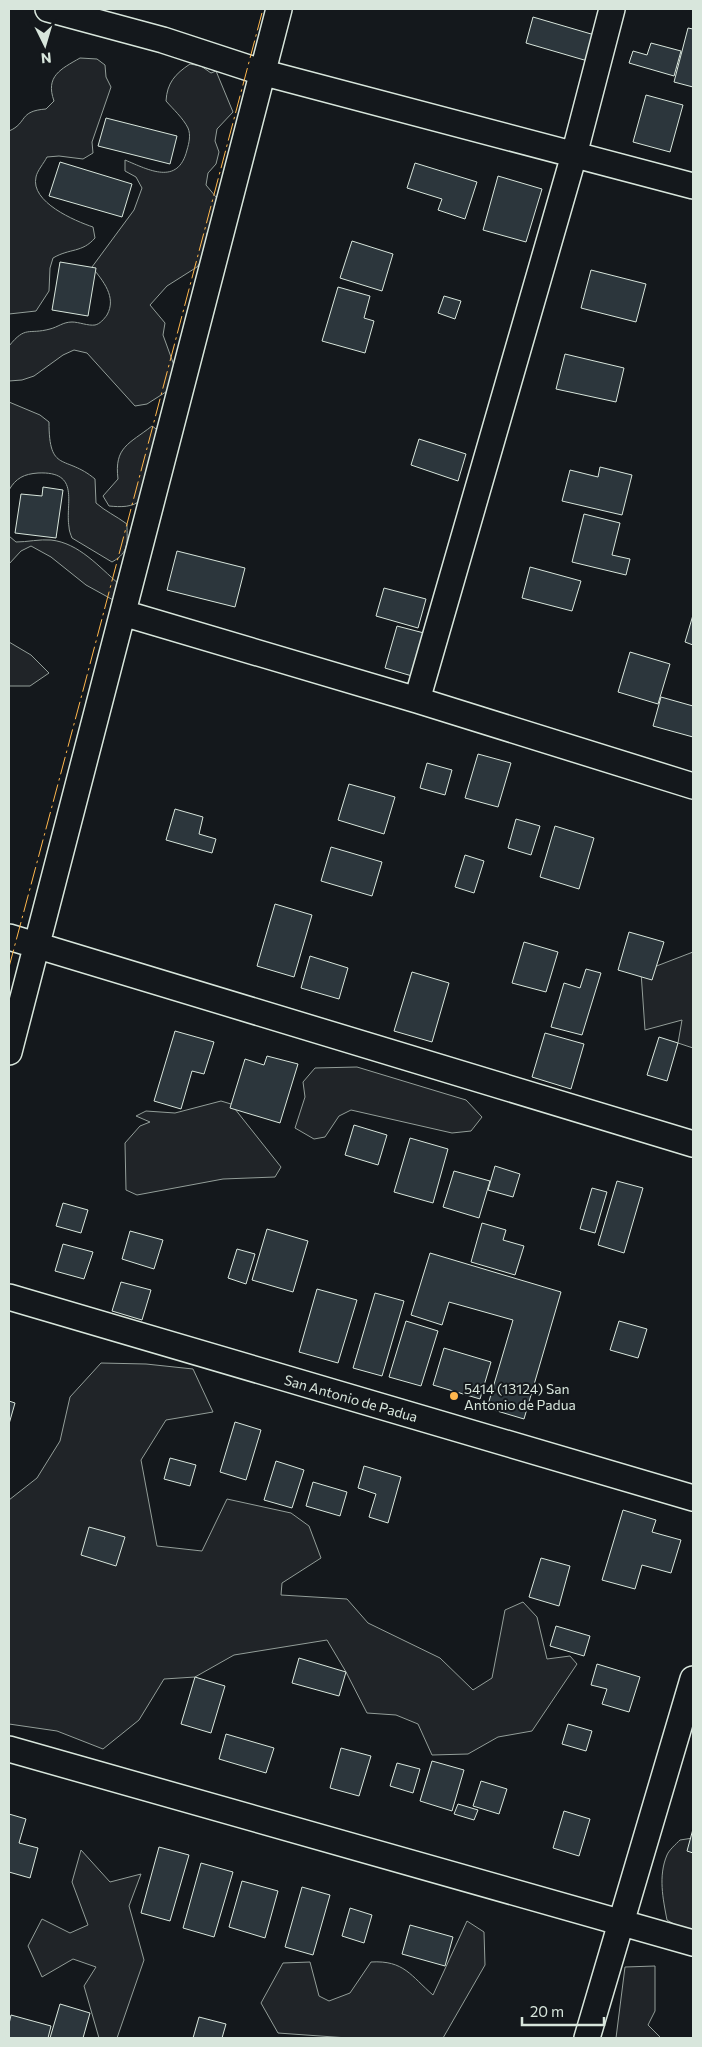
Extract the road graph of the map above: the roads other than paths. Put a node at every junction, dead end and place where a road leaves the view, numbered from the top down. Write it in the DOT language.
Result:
graph roads {
  1 [pos="48,9"];
  2 [pos="279,9"];
  3 [pos="612,9"];
  4 [pos="261,72"];
  5 [pos="574,155"];
  6 [pos="693,186"];
  7 [pos="123,613"];
  8 [pos="418,700"];
  9 [pos="693,786"];
  10 [pos="9,937"];
  11 [pos="36,945"];
  12 [pos="9,1052"];
  13 [pos="693,1144"];
  14 [pos="9,1297"];
  15 [pos="693,1498"];
  16 [pos="693,1679"];
  17 [pos="9,1749"];
  18 [pos="622,1922"];
  19 [pos="693,1943"];
  20 [pos="587,2038"];
  1 -- 4 [label="street"];
  2 -- 4 [label="street"];
  3 -- 5 [label="street"];
  4 -- 5 [label="street"];
  4 -- 7 [label="street"];
  5 -- 6 [label="street"];
  5 -- 8 [label="street"];
  7 -- 8 [label="street"];
  7 -- 11 [label="street"];
  8 -- 9 [label="street"];
  10 -- 11 [label="street"];
  11 -- 12 [label="street"];
  11 -- 13 [label="street"];
  14 -- 15 [label="street, San Antonio de Padua"];
  16 -- 18 [label="street"];
  17 -- 18 [label="street"];
  18 -- 19 [label="street"];
  18 -- 20 [label="street"];
}
